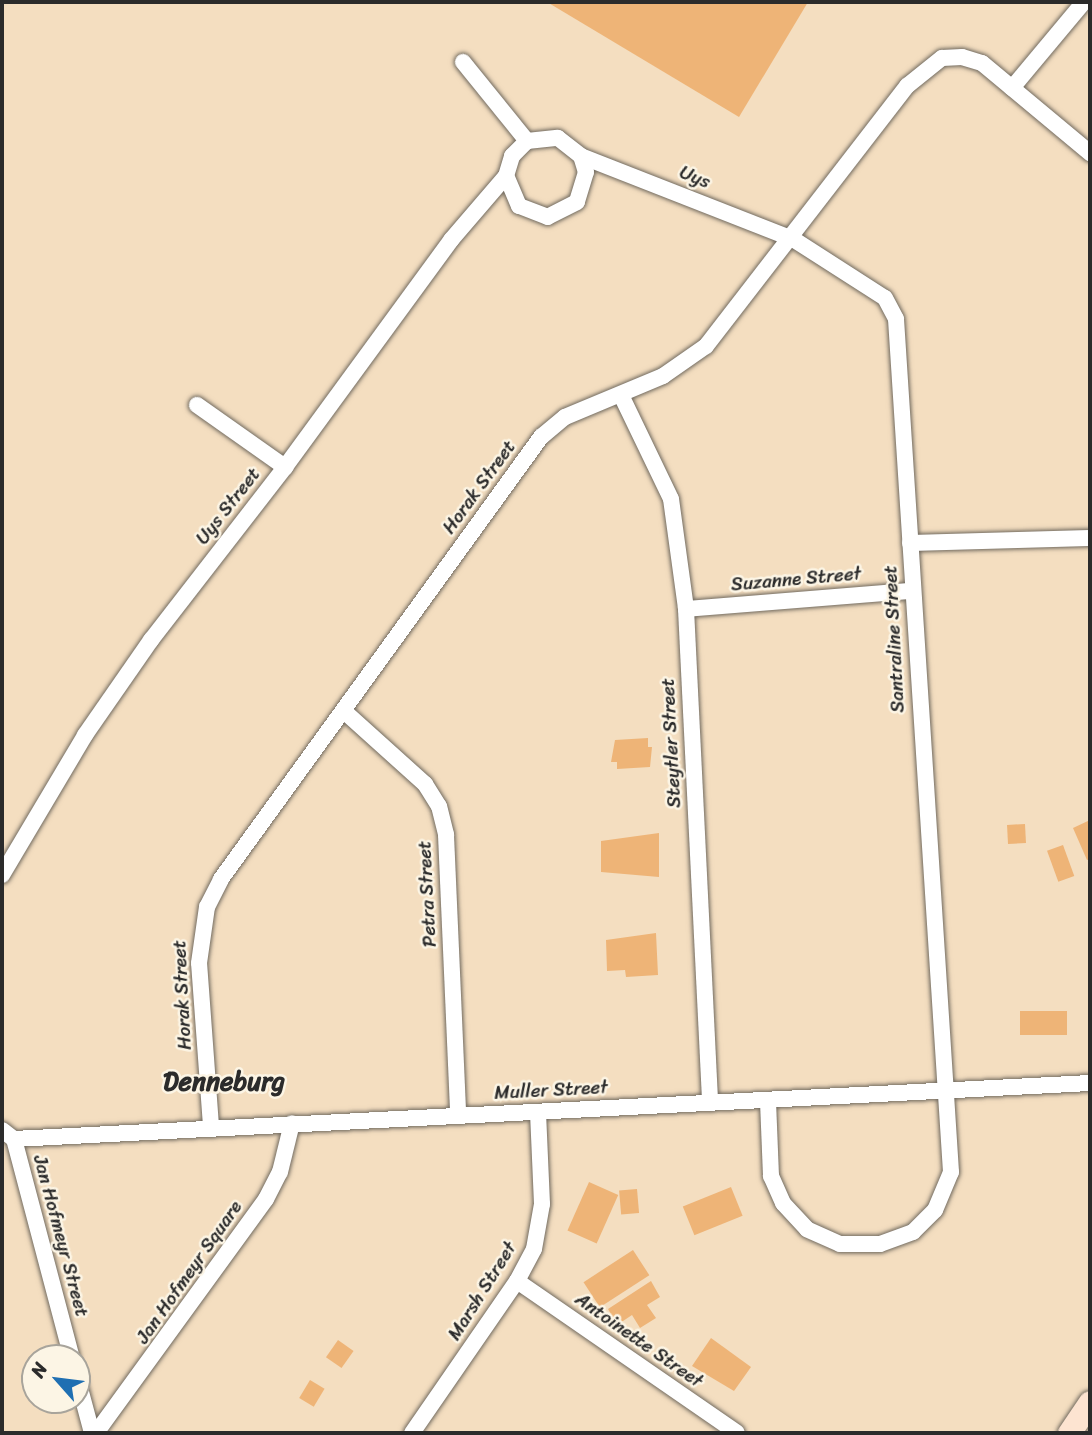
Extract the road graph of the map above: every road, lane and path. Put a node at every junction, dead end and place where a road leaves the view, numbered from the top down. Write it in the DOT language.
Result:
graph roads {
  1 [pos="1084,2"];
  2 [pos="463,62"];
  3 [pos="1012,88"];
  4 [pos="527,141"];
  5 [pos="1090,153"];
  6 [pos="581,156"];
  7 [pos="506,176"];
  8 [pos="793,239"];
  9 [pos="621,396"];
  10 [pos="197,405"];
  11 [pos="285,467"];
  12 [pos="1090,538"];
  13 [pos="910,543"];
  14 [pos="910,591"];
  15 [pos="686,609"];
  16 [pos="345,712"];
  17 [pos="2,875"];
  18 [pos="1090,1083"];
  19 [pos="946,1090"];
  20 [pos="768,1100"];
  21 [pos="709,1101"];
  22 [pos="538,1113"];
  23 [pos="458,1115"];
  24 [pos="292,1123"];
  25 [pos="211,1126"];
  26 [pos="8,1134"];
  27 [pos="517,1281"];
  28 [pos="68,1344"];
  29 [pos="1090,1402"];
  30 [pos="88,1414"];
  31 [pos="732,1432"];
  32 [pos="94,1433"];
  33 [pos="412,1433"];
  34 [pos="1069,1433"];
  1 -- 3 [label="street"];
  2 -- 4 [label="street"];
  3 -- 5 [label="street, Horak Street"];
  3 -- 8 [label="street, Horak Street"];
  4 -- 6 [label="street"];
  4 -- 7 [label="street"];
  6 -- 7 [label="street"];
  6 -- 8 [label="street, Uys"];
  7 -- 11 [label="street, Uys Street"];
  8 -- 9 [label="street, Horak Street"];
  8 -- 13 [label="street, Santraline Street"];
  9 -- 15 [label="street, Steytler Street"];
  9 -- 16 [label="street, Horak Street"];
  10 -- 11 [label="street"];
  11 -- 17 [label="street, Uys Street"];
  12 -- 13 [label="street"];
  13 -- 14 [label="street, Santraline Street"];
  14 -- 15 [label="street, Suzanne Street"];
  14 -- 19 [label="street, Santraline Street"];
  15 -- 21 [label="street, Steytler Street"];
  16 -- 23 [label="street, Petra Street"];
  16 -- 25 [label="street, Horak Street"];
  18 -- 19 [label="street, Muller Street"];
  19 -- 20 [label="street, Muller Street"];
  19 -- 20 [label="street"];
  20 -- 21 [label="street, Muller Street"];
  21 -- 22 [label="street, Muller Street"];
  22 -- 23 [label="street, Muller Street"];
  22 -- 27 [label="street, Marsh Street"];
  23 -- 24 [label="street, Muller Street"];
  24 -- 25 [label="street, Muller Street"];
  24 -- 32 [label="street, Jan Hofmeyr Square"];
  25 -- 26 [label="street, Muller Street"];
  26 -- 28 [label="street, Jan Hofmeyr Street"];
  27 -- 31 [label="street, Antoinette Street"];
  27 -- 33 [label="street, Marsh Street"];
  29 -- 34 [label="street"];
  30 -- 32 [label="street"];
}
